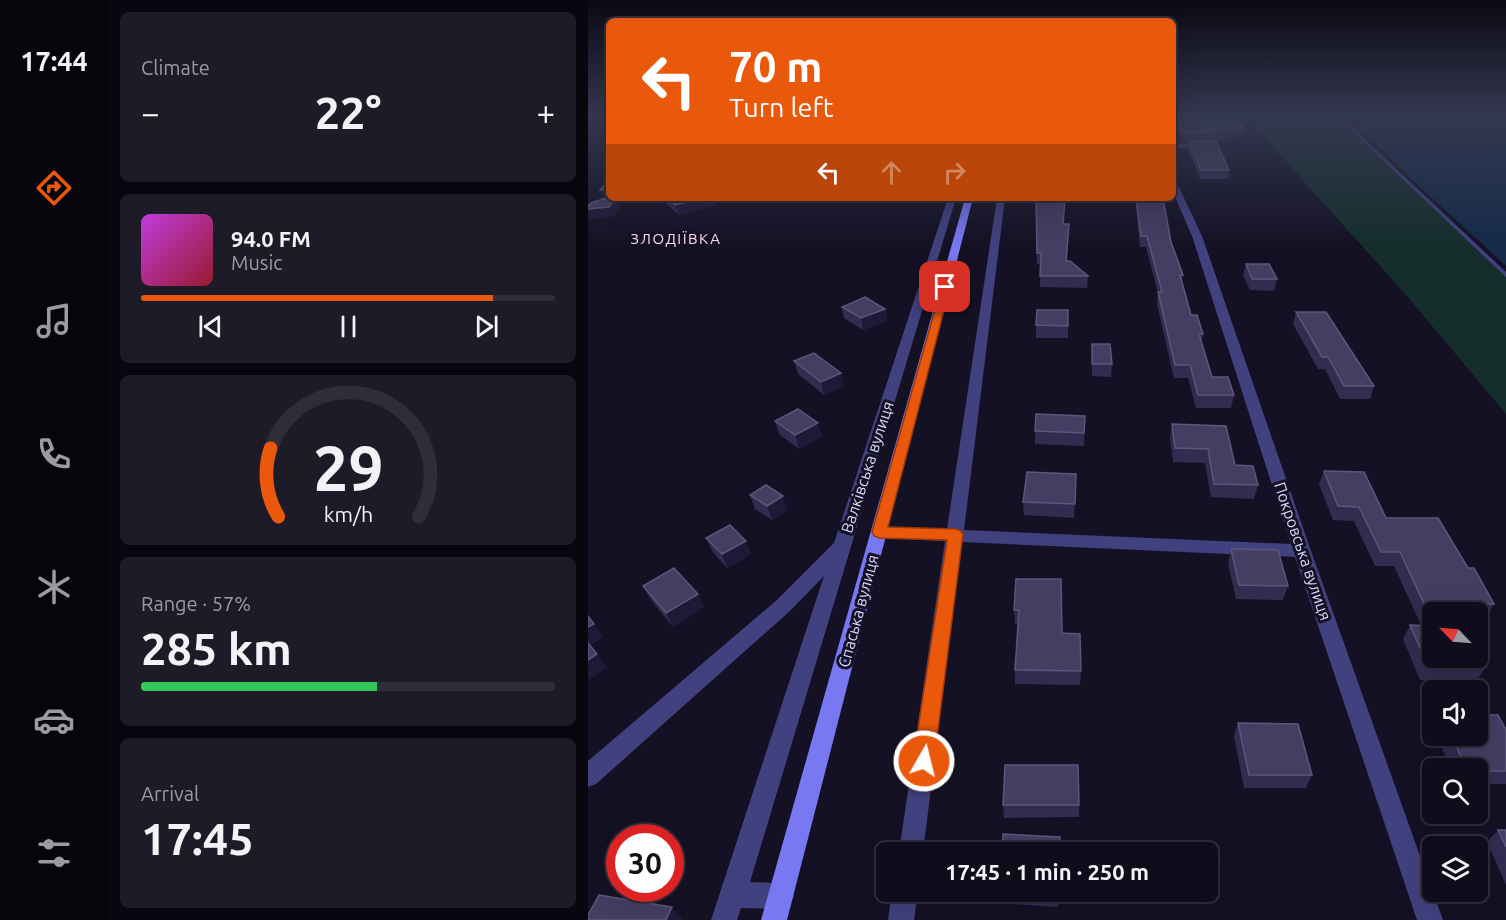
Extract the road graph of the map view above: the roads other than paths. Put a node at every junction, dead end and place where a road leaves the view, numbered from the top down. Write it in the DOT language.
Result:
graph roads {
  1 [pos="1383,159"];
  2 [pos="1176,190"];
  3 [pos="620,201"];
  4 [pos="951,201"];
  5 [pos="968,201"];
  6 [pos="1001,201"];
  7 [pos="588,210"];
  8 [pos="1506,275"];
  9 [pos="924,287"];
  10 [pos="945,287"];
  11 [pos="879,532"];
  12 [pos="956,534"];
  13 [pos="842,546"];
  14 [pos="1302,551"];
  15 [pos="588,776"];
  16 [pos="912,842"];
  17 [pos="733,895"];
  18 [pos="903,902"];
  19 [pos="777,908"];
  20 [pos="724,920"];
  21 [pos="901,920"];
  22 [pos="1430,920"];
  1 -- 8 [label="lane"];
  2 -- 14 [label="street, Покровська вулиця"];
  3 -- 7 [label="street"];
  4 -- 9 [label="street, Валківська вулиця"];
  5 -- 10 [label="street, Спаська вулиця"];
  6 -- 12 [label="street"];
  9 -- 10 [label="street"];
  9 -- 13 [label="street, Валківська вулиця"];
  10 -- 11 [label="street, Спаська вулиця"];
  11 -- 12 [label="street"];
  11 -- 19 [label="street, Спаська вулиця"];
  12 -- 14 [label="street"];
  12 -- 16 [label="street"];
  13 -- 15 [label="street, Валківська вулиця"];
  13 -- 17 [label="street"];
  14 -- 22 [label="street, Покровська вулиця"];
  17 -- 19 [label="street"];
  17 -- 20 [label="street"];
  18 -- 21 [label="street"];
}
